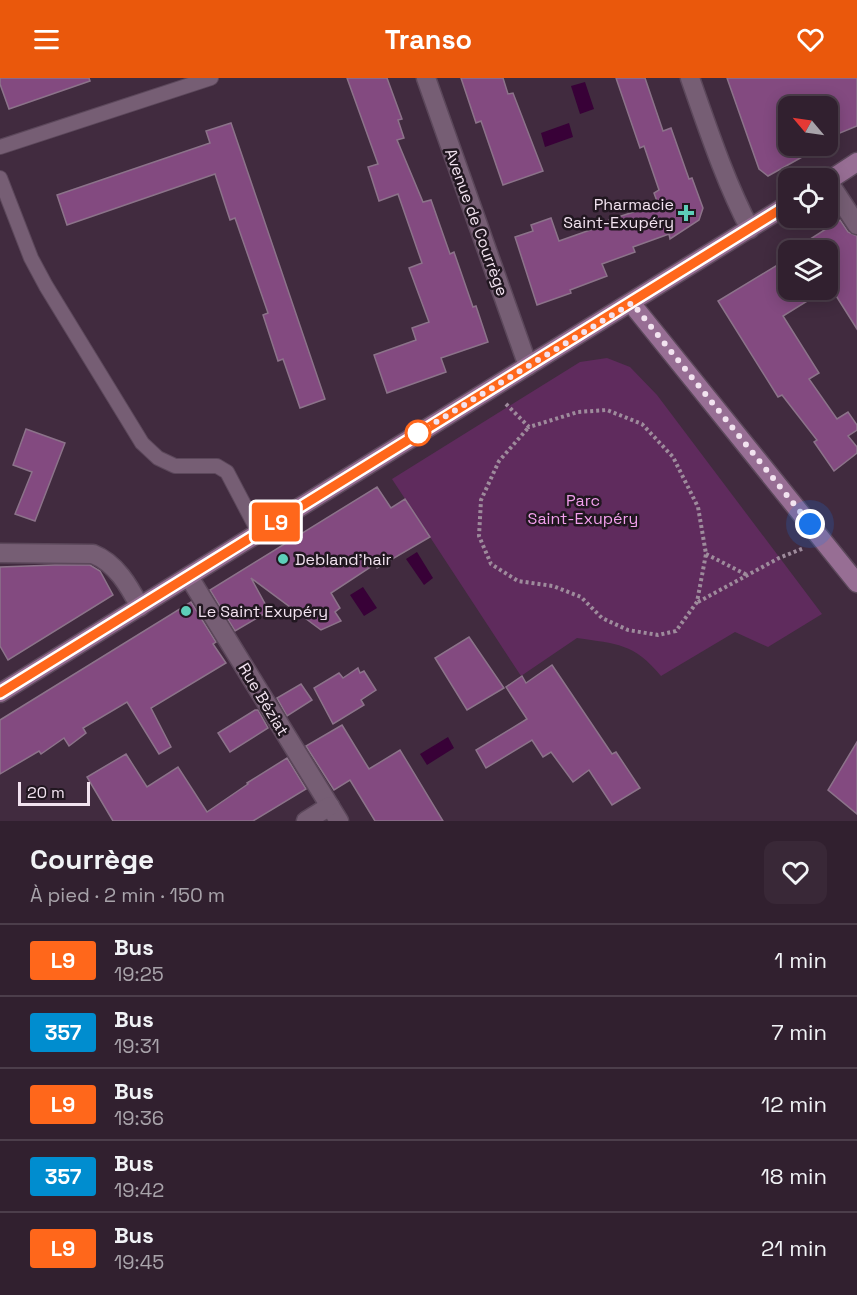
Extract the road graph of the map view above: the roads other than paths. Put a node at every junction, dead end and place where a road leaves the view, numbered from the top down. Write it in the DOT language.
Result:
graph roads {
  1 [pos="211,78"];
  2 [pos="426,78"];
  3 [pos="690,78"];
  4 [pos="0,147"];
  5 [pos="857,162"];
  6 [pos="838,174"];
  7 [pos="0,178"];
  8 [pos="838,196"];
  9 [pos="778,211"];
  10 [pos="857,225"];
  11 [pos="750,229"];
  12 [pos="632,303"];
  13 [pos="528,366"];
  14 [pos="259,532"];
  15 [pos="0,553"];
  16 [pos="189,577"];
  17 [pos="857,583"];
  18 [pos="141,607"];
  19 [pos="0,693"];
  20 [pos="335,814"];
  21 [pos="306,821"];
  1 -- 4 [label="lane"];
  2 -- 13 [label="street, Avenue de Courrège"];
  3 -- 11 [label="street"];
  5 -- 6 [label="main road"];
  7 -- 14 [label="lane"];
  8 -- 10 [label="street"];
  9 -- 11 [label="main road"];
  11 -- 12 [label="main road"];
  12 -- 13 [label="main road"];
  12 -- 17 [label="main road"];
  13 -- 14 [label="main road"];
  14 -- 16 [label="main road"];
  15 -- 18 [label="street"];
  16 -- 18 [label="main road"];
  16 -- 20 [label="street, Rue Béziat"];
  18 -- 19 [label="main road"];
  20 -- 21 [label="street"];
}
